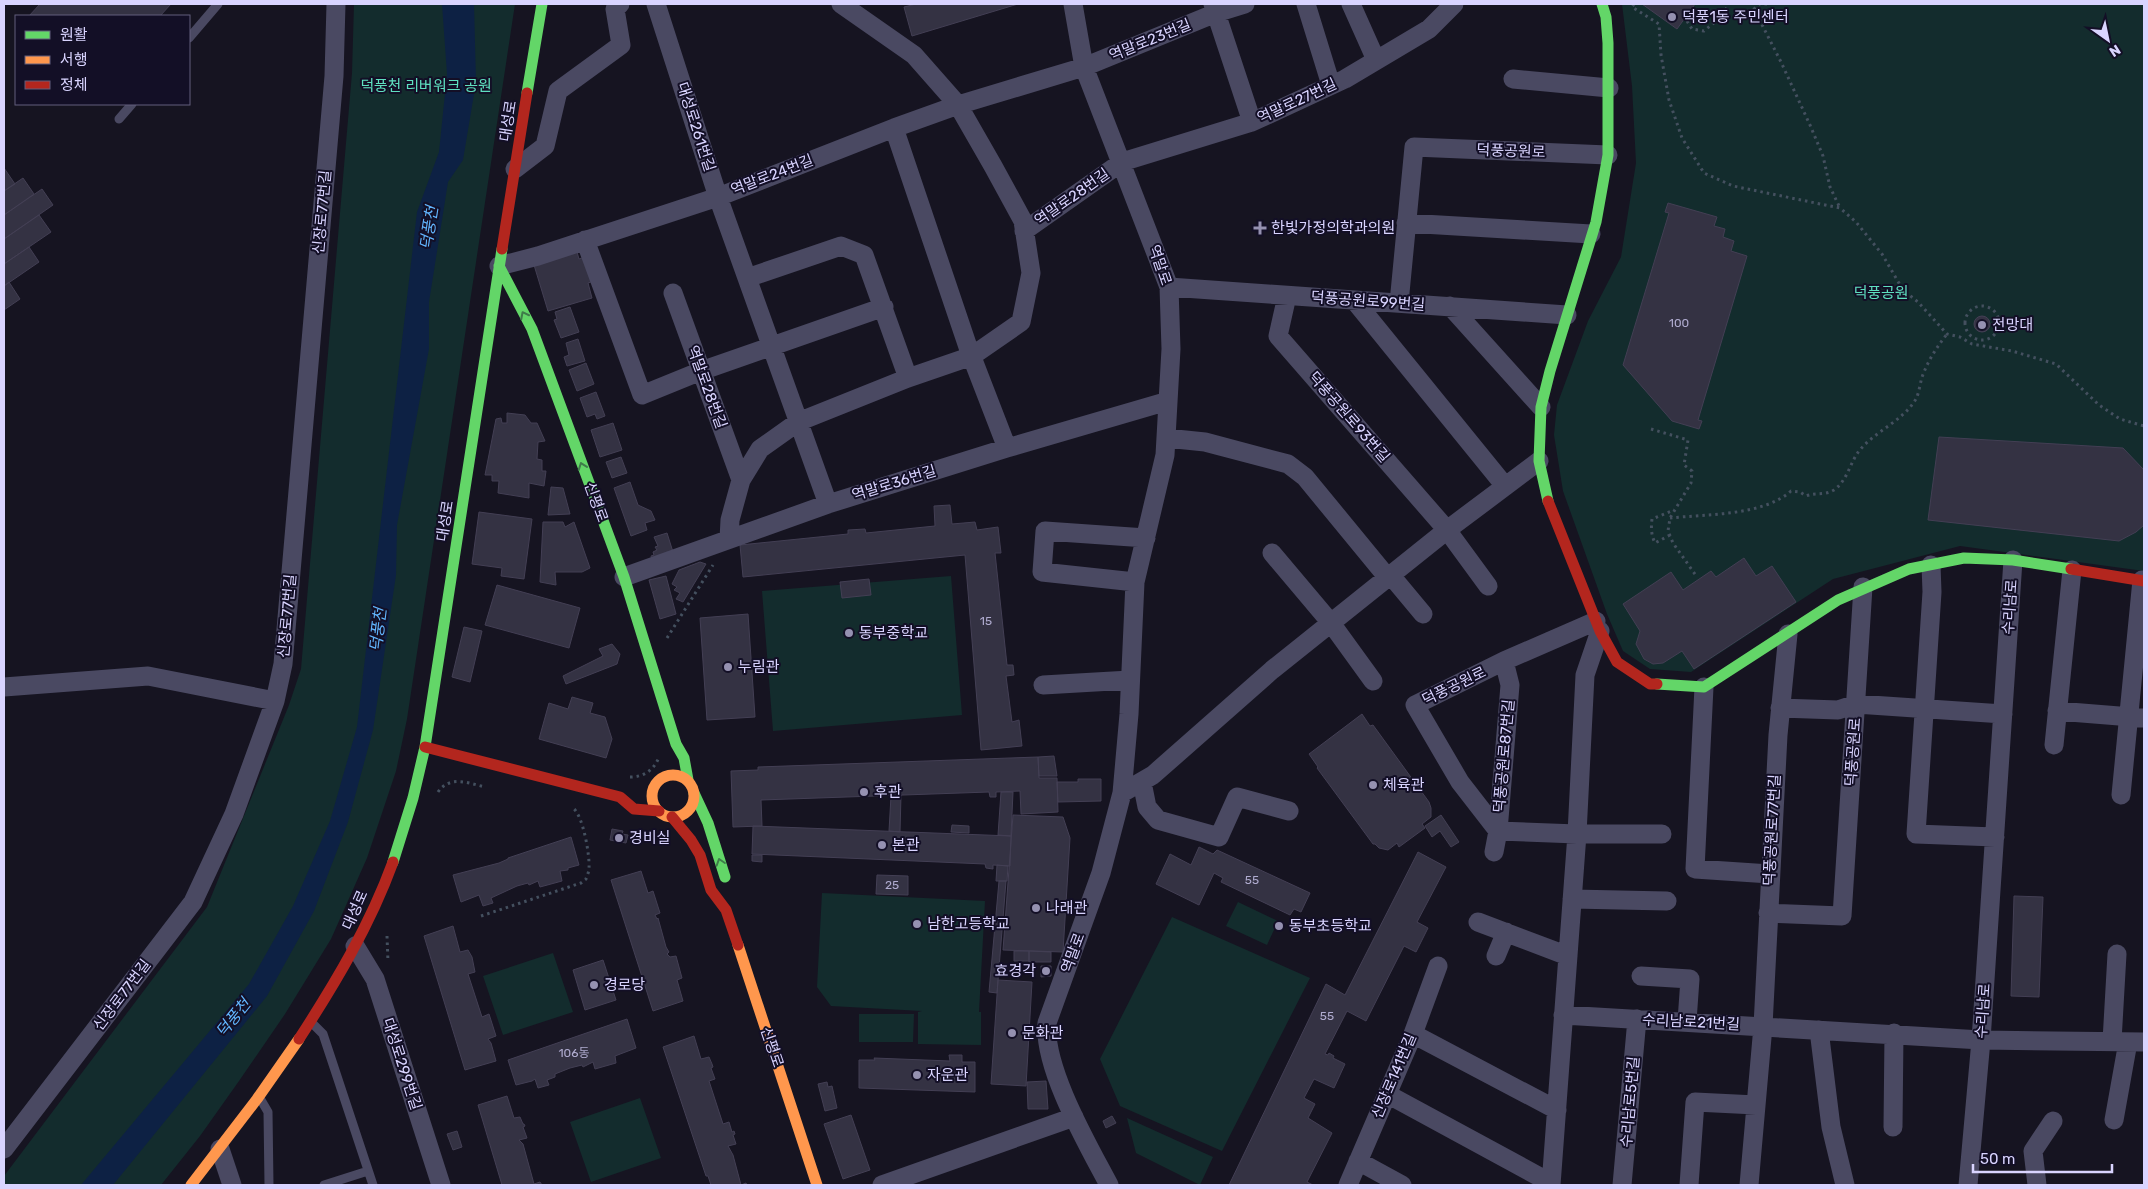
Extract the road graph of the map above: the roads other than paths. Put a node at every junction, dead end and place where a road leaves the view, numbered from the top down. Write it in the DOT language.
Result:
graph roads {
  1 [pos="218,4"];
  2 [pos="336,4"];
  3 [pos="542,4"];
  4 [pos="620,4"];
  5 [pos="657,4"];
  6 [pos="841,4"];
  7 [pos="1073,4"];
  8 [pos="1245,4"];
  9 [pos="1306,4"];
  10 [pos="1351,4"];
  11 [pos="1454,4"];
  12 [pos="1602,4"];
  13 [pos="1215,8"];
  14 [pos="190,37"];
  15 [pos="1376,60"];
  16 [pos="1084,67"];
  17 [pos="1513,79"];
  18 [pos="1331,85"];
  19 [pos="1609,88"];
  20 [pos="131,105"];
  21 [pos="958,105"];
  22 [pos="119,119"];
  23 [pos="1252,122"];
  24 [pos="894,128"];
  25 [pos="1608,155"];
  26 [pos="1122,162"];
  27 [pos="515,169"];
  28 [pos="718,197"];
  29 [pos="1406,223"];
  30 [pos="1024,231"];
  31 [pos="1591,234"];
  32 [pos="585,240"];
  33 [pos="500,266"];
  34 [pos="748,278"];
  35 [pos="1169,287"];
  36 [pos="673,293"];
  37 [pos="1287,296"];
  38 [pos="1354,300"];
  39 [pos="1399,303"];
  40 [pos="1450,306"];
  41 [pos="884,308"];
  42 [pos="1567,316"];
  43 [pos="772,346"];
  44 [pos="972,356"];
  45 [pos="701,371"];
  46 [pos="908,378"];
  47 [pos="1168,401"];
  48 [pos="1541,407"];
  49 [pos="798,422"];
  50 [pos="1166,438"];
  51 [pos="1008,448"];
  52 [pos="1539,461"];
  53 [pos="741,480"];
  54 [pos="1505,486"];
  55 [pos="828,504"];
  56 [pos="1447,530"];
  57 [pos="1146,538"];
  58 [pos="729,539"];
  59 [pos="1272,553"];
  60 [pos="2013,560"];
  61 [pos="1931,565"];
  62 [pos="2072,570"];
  63 [pos="624,578"];
  64 [pos="1388,578"];
  65 [pos="2143,581"];
  66 [pos="1135,582"];
  67 [pos="1488,586"];
  68 [pos="1863,587"];
  69 [pos="1423,614"];
  70 [pos="1331,623"];
  71 [pos="1598,626"];
  72 [pos="1788,634"];
  73 [pos="1504,662"];
  74 [pos="1130,680"];
  75 [pos="1373,680"];
  76 [pos="1043,685"];
  77 [pos="4,686"];
  78 [pos="1704,687"];
  79 [pos="274,701"];
  80 [pos="1856,704"];
  81 [pos="1780,708"];
  82 [pos="1924,709"];
  83 [pos="2057,710"];
  84 [pos="2003,714"];
  85 [pos="2136,717"];
  86 [pos="676,744"];
  87 [pos="2054,744"];
  88 [pos="425,747"];
  89 [pos="688,780"];
  90 [pos="658,782"];
  91 [pos="1142,782"];
  92 [pos="694,793"];
  93 [pos="1122,793"];
  94 [pos="629,794"];
  95 [pos="2121,795"];
  96 [pos="659,811"];
  97 [pos="1289,811"];
  98 [pos="672,817"];
  99 [pos="1498,831"];
  100 [pos="1577,834"];
  101 [pos="1662,834"];
  102 [pos="1994,837"];
  103 [pos="1494,852"];
  104 [pos="1770,874"];
  105 [pos="1572,899"];
  106 [pos="1667,901"];
  107 [pos="726,910"];
  108 [pos="1768,914"];
  109 [pos="1478,922"];
  110 [pos="1506,932"];
  111 [pos="355,946"];
  112 [pos="2117,954"];
  113 [pos="1496,956"];
  114 [pos="1568,956"];
  115 [pos="1438,966"];
  116 [pos="1641,976"];
  117 [pos="1563,1015"];
  118 [pos="1638,1019"];
  119 [pos="1687,1021"];
  120 [pos="311,1022"];
  121 [pos="1763,1026"];
  122 [pos="1819,1030"];
  123 [pos="1894,1033"];
  124 [pos="1413,1034"];
  125 [pos="1981,1040"];
  126 [pos="2128,1042"];
  127 [pos="1387,1094"];
  128 [pos="258,1096"];
  129 [pos="1756,1105"];
  130 [pos="1557,1110"];
  131 [pos="1074,1117"];
  132 [pos="2114,1120"];
  133 [pos="2053,1122"];
  134 [pos="1893,1127"];
  135 [pos="4,1149"];
  136 [pos="220,1149"];
  137 [pos="1358,1161"];
  138 [pos="368,1171"];
  139 [pos="1551,1184"];
  140 [pos="191,1185"];
  141 [pos="232,1185"];
  142 [pos="268,1185"];
  143 [pos="324,1185"];
  144 [pos="373,1185"];
  145 [pos="441,1185"];
  146 [pos="818,1185"];
  147 [pos="882,1185"];
  148 [pos="1109,1185"];
  149 [pos="1348,1185"];
  150 [pos="1402,1185"];
  151 [pos="1622,1185"];
  152 [pos="1689,1185"];
  153 [pos="1749,1185"];
  154 [pos="1845,1185"];
  155 [pos="1968,1185"];
  156 [pos="2037,1185"];
  1 -- 14 [label="lane"];
  2 -- 79 [label="street, 신장로77번길"];
  3 -- 27 [label="street, 대성로"];
  4 -- 27 [label="street"];
  5 -- 28 [label="street, 대성로261번길"];
  6 -- 21 [label="street"];
  7 -- 16 [label="street, 역말로"];
  8 -- 13 [label="street, 역말로23번길"];
  9 -- 18 [label="street"];
  10 -- 15 [label="street"];
  11 -- 15 [label="street, 역말로27번길"];
  12 -- 19 [label="street"];
  13 -- 16 [label="street, 역말로23번길"];
  13 -- 23 [label="street"];
  15 -- 18 [label="street, 역말로27번길"];
  16 -- 21 [label="street, 역말로24번길"];
  16 -- 26 [label="street, 역말로"];
  17 -- 19 [label="street"];
  18 -- 23 [label="street, 역말로27번길"];
  19 -- 25 [label="street"];
  20 -- 22 [label="lane"];
  21 -- 24 [label="street, 역말로24번길"];
  21 -- 30 [label="street"];
  23 -- 26 [label="street, 역말로27번길"];
  24 -- 28 [label="street, 역말로24번길"];
  24 -- 44 [label="street"];
  25 -- 29 [label="street, 덕풍공원로"];
  25 -- 31 [label="street"];
  26 -- 30 [label="street, 역말로28번길"];
  26 -- 35 [label="street, 역말로"];
  27 -- 33 [label="street, 대성로"];
  28 -- 32 [label="street, 역말로24번길"];
  28 -- 34 [label="street, 대성로261번길"];
  29 -- 31 [label="street"];
  29 -- 39 [label="street"];
  30 -- 44 [label="street, 역말로28번길"];
  31 -- 42 [label="street"];
  32 -- 33 [label="street, 역말로24번길"];
  32 -- 45 [label="street"];
  63 -- 33 [label="street, 신평로, one-way"];
  33 -- 88 [label="street, 대성로"];
  34 -- 41 [label="street"];
  34 -- 43 [label="street, 대성로261번길"];
  35 -- 37 [label="street, 덕풍공원로99번길"];
  35 -- 47 [label="street, 역말로"];
  36 -- 45 [label="street, 역말로28번길"];
  37 -- 38 [label="street, 덕풍공원로99번길"];
  37 -- 56 [label="street, 덕풍공원로93번길"];
  38 -- 39 [label="street, 덕풍공원로99번길"];
  38 -- 54 [label="street"];
  39 -- 40 [label="street, 덕풍공원로99번길"];
  40 -- 42 [label="street, 덕풍공원로99번길"];
  40 -- 48 [label="street"];
  41 -- 43 [label="street"];
  41 -- 46 [label="street"];
  42 -- 48 [label="street"];
  43 -- 45 [label="street"];
  43 -- 49 [label="street, 대성로261번길"];
  44 -- 46 [label="street, 역말로28번길"];
  44 -- 51 [label="street"];
  45 -- 53 [label="street, 역말로28번길"];
  46 -- 49 [label="street, 역말로28번길"];
  47 -- 50 [label="street, 역말로"];
  47 -- 51 [label="street, 역말로36번길"];
  48 -- 52 [label="street"];
  49 -- 53 [label="street, 역말로28번길"];
  49 -- 55 [label="street, 대성로261번길"];
  50 -- 57 [label="street, 역말로"];
  50 -- 64 [label="street"];
  51 -- 55 [label="street, 역말로36번길"];
  52 -- 54 [label="street"];
  52 -- 71 [label="street"];
  53 -- 58 [label="street, 역말로28번길"];
  54 -- 56 [label="street"];
  55 -- 58 [label="street, 역말로36번길"];
  56 -- 64 [label="street"];
  56 -- 67 [label="street"];
  57 -- 66 [label="street, 역말로"];
  57 -- 66 [label="street"];
  58 -- 63 [label="street, 역말로36번길"];
  59 -- 70 [label="street"];
  60 -- 61 [label="street"];
  60 -- 62 [label="street"];
  60 -- 84 [label="street, 수리남로"];
  61 -- 68 [label="street"];
  61 -- 82 [label="street"];
  62 -- 65 [label="street"];
  62 -- 83 [label="street"];
  63 -- 86 [label="street, 신평로"];
  64 -- 69 [label="street"];
  64 -- 70 [label="street"];
  65 -- 85 [label="street"];
  66 -- 74 [label="street, 역말로"];
  68 -- 72 [label="street"];
  68 -- 80 [label="street, 덕풍공원로"];
  70 -- 75 [label="street"];
  70 -- 91 [label="street"];
  71 -- 73 [label="street, 덕풍공원로"];
  71 -- 78 [label="street"];
  71 -- 100 [label="street"];
  72 -- 78 [label="street"];
  72 -- 81 [label="street, 덕풍공원로77번길"];
  73 -- 99 [label="street, 덕풍공원로87번길"];
  73 -- 99 [label="street, 덕풍공원로"];
  74 -- 76 [label="street"];
  74 -- 93 [label="street, 역말로"];
  77 -- 79 [label="street"];
  78 -- 104 [label="street"];
  79 -- 135 [label="street, 신장로77번길"];
  80 -- 81 [label="street"];
  80 -- 82 [label="street"];
  80 -- 108 [label="street, 덕풍공원로"];
  81 -- 104 [label="street, 덕풍공원로77번길"];
  82 -- 84 [label="street"];
  82 -- 102 [label="street"];
  83 -- 85 [label="street"];
  83 -- 87 [label="street"];
  84 -- 102 [label="street, 수리남로"];
  85 -- 95 [label="street"];
  86 -- 89 [label="street, 신평로"];
  86 -- 90 [label="street"];
  88 -- 94 [label="street"];
  88 -- 111 [label="street, 대성로"];
  89 -- 90 [label="street"];
  89 -- 92 [label="street"];
  90 -- 94 [label="street"];
  90 -- 96 [label="street"];
  91 -- 93 [label="street"];
  91 -- 97 [label="street"];
  92 -- 98 [label="street"];
  107 -- 92 [label="street, 신평로, one-way"];
  93 -- 131 [label="street, 역말로"];
  94 -- 96 [label="street"];
  96 -- 98 [label="street"];
  98 -- 107 [label="street, 신평로"];
  99 -- 100 [label="street, 덕풍공원로87번길"];
  99 -- 103 [label="street"];
  100 -- 101 [label="street, 덕풍공원로87번길"];
  100 -- 105 [label="street"];
  102 -- 125 [label="street, 수리남로"];
  104 -- 108 [label="street, 덕풍공원로77번길"];
  105 -- 106 [label="street"];
  105 -- 114 [label="street"];
  107 -- 146 [label="street, 신평로"];
  108 -- 121 [label="street, 덕풍공원로77번길"];
  109 -- 110 [label="street"];
  110 -- 113 [label="street"];
  110 -- 114 [label="street"];
  111 -- 120 [label="street, 대성로"];
  111 -- 145 [label="street, 대성로299번길"];
  112 -- 126 [label="street"];
  114 -- 117 [label="street"];
  115 -- 124 [label="street, 신장로141번길"];
  116 -- 119 [label="street"];
  117 -- 118 [label="street, 수리남로21번길"];
  117 -- 130 [label="street"];
  118 -- 119 [label="street, 수리남로21번길"];
  118 -- 151 [label="street, 수리남로5번길"];
  119 -- 121 [label="street, 수리남로21번길"];
  120 -- 128 [label="street, 대성로"];
  120 -- 138 [label="lane"];
  121 -- 122 [label="street, 수리남로21번길"];
  121 -- 129 [label="street, 덕풍공원로77번길"];
  122 -- 123 [label="street, 수리남로21번길"];
  122 -- 154 [label="street"];
  123 -- 125 [label="street, 수리남로21번길"];
  123 -- 134 [label="street"];
  124 -- 127 [label="street, 신장로141번길"];
  124 -- 130 [label="street"];
  125 -- 126 [label="street, 수리남로21번길"];
  125 -- 155 [label="street, 수리남로"];
  126 -- 132 [label="street"];
  127 -- 137 [label="street, 신장로141번길"];
  127 -- 139 [label="street"];
  128 -- 136 [label="street, 대성로"];
  128 -- 142 [label="lane"];
  129 -- 152 [label="street"];
  129 -- 153 [label="street, 덕풍공원로77번길"];
  130 -- 139 [label="street"];
  131 -- 147 [label="street"];
  131 -- 148 [label="street, 역말로"];
  133 -- 156 [label="street"];
  136 -- 140 [label="street, 대성로"];
  136 -- 141 [label="street"];
  137 -- 149 [label="street, 신장로141번길"];
  137 -- 150 [label="street"];
  138 -- 143 [label="lane"];
  138 -- 144 [label="lane"];
}
